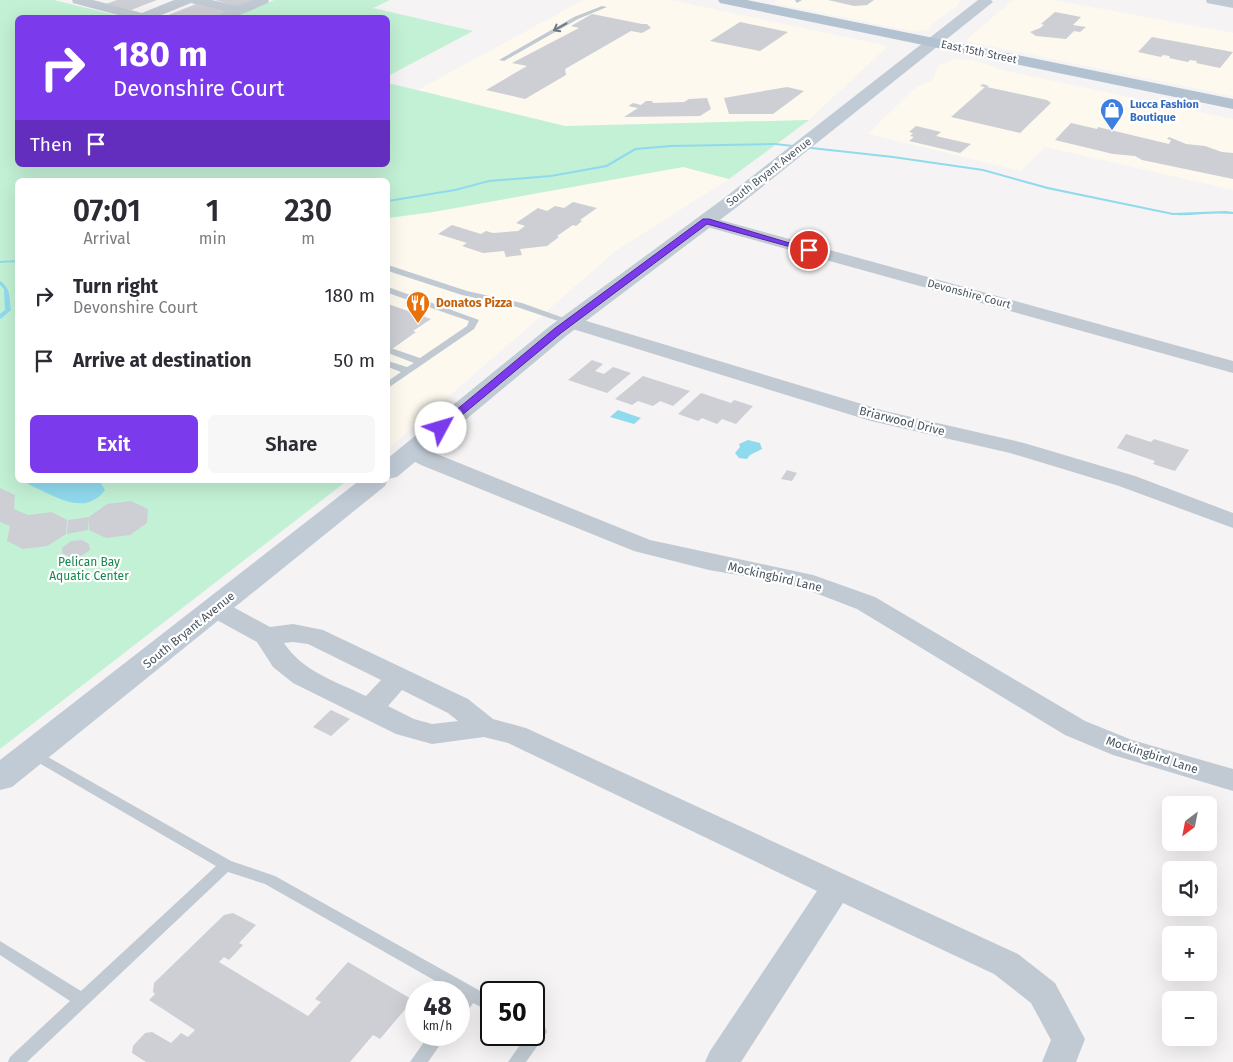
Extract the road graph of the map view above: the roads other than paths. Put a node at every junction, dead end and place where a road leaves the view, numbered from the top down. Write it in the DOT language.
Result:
graph roads {
  1 [pos="78,0"];
  2 [pos="186,0"];
  3 [pos="195,0"];
  4 [pos="263,0"];
  5 [pos="724,0"];
  6 [pos="1212,0"];
  7 [pos="985,2"];
  8 [pos="1233,4"];
  9 [pos="604,7"];
  10 [pos="238,10"];
  11 [pos="135,15"];
  12 [pos="148,15"];
  13 [pos="227,15"];
  14 [pos="935,43"];
  15 [pos="502,60"];
  16 [pos="1233,104"];
  17 [pos="706,221"];
  18 [pos="390,270"];
  19 [pos="390,291"];
  20 [pos="570,322"];
  21 [pos="390,351"];
  22 [pos="421,362"];
  23 [pos="390,365"];
  24 [pos="1233,367"];
  25 [pos="408,371"];
  26 [pos="390,384"];
  27 [pos="412,451"];
  28 [pos="390,469"];
  29 [pos="372,483"];
  30 [pos="1233,521"];
  31 [pos="215,608"];
  32 [pos="266,636"];
  33 [pos="399,677"];
  34 [pos="369,709"];
  35 [pos="484,727"];
  36 [pos="32,753"];
  37 [pos="0,778"];
  38 [pos="1233,780"];
  39 [pos="226,865"];
  40 [pos="837,886"];
  41 [pos="0,947"];
  42 [pos="471,994"];
  43 [pos="480,999"];
  44 [pos="81,1000"];
  45 [pos="430,1046"];
  46 [pos="528,1046"];
  47 [pos="1061,1061"];
  48 [pos="16,1062"];
  49 [pos="418,1062"];
  50 [pos="516,1062"];
  51 [pos="722,1062"];
  1 -- 11 [label="street"];
  2 -- 12 [label="street"];
  3 -- 10 [label="street"];
  4 -- 10 [label="street"];
  5 -- 14 [label="main road, East 15th Street"];
  6 -- 8 [label="street"];
  7 -- 14 [label="main road, South Bryant Avenue"];
  9 -- 15 [label="lane, one-way"];
  10 -- 13 [label="street"];
  14 -- 16 [label="main road, East 15th Street"];
  14 -- 17 [label="main road, South Bryant Avenue"];
  17 -- 20 [label="main road, South Bryant Avenue"];
  17 -- 24 [label="street, Devonshire Court"];
  18 -- 20 [label="lane"];
  19 -- 22 [label="lane"];
  20 -- 27 [label="main road, South Bryant Avenue"];
  20 -- 30 [label="street, Briarwood Drive"];
  21 -- 22 [label="lane"];
  22 -- 25 [label="lane"];
  23 -- 25 [label="lane"];
  25 -- 26 [label="lane"];
  27 -- 28 [label="main road, South Bryant Avenue"];
  27 -- 38 [label="street, Mockingbird Lane"];
  29 -- 31 [label="main road, South Bryant Avenue"];
  31 -- 32 [label="street"];
  31 -- 36 [label="main road, South Bryant Avenue"];
  32 -- 33 [label="street"];
  32 -- 34 [label="street"];
  33 -- 34 [label="street"];
  33 -- 35 [label="street"];
  34 -- 35 [label="street"];
  35 -- 40 [label="street"];
  36 -- 37 [label="main road, South Bryant Avenue"];
  36 -- 39 [label="lane"];
  39 -- 42 [label="lane"];
  39 -- 44 [label="lane"];
  40 -- 47 [label="street"];
  40 -- 51 [label="street"];
  41 -- 44 [label="lane"];
  42 -- 43 [label="lane"];
  44 -- 48 [label="lane"];
  45 -- 49 [label="lane"];
  46 -- 50 [label="lane"];
}
